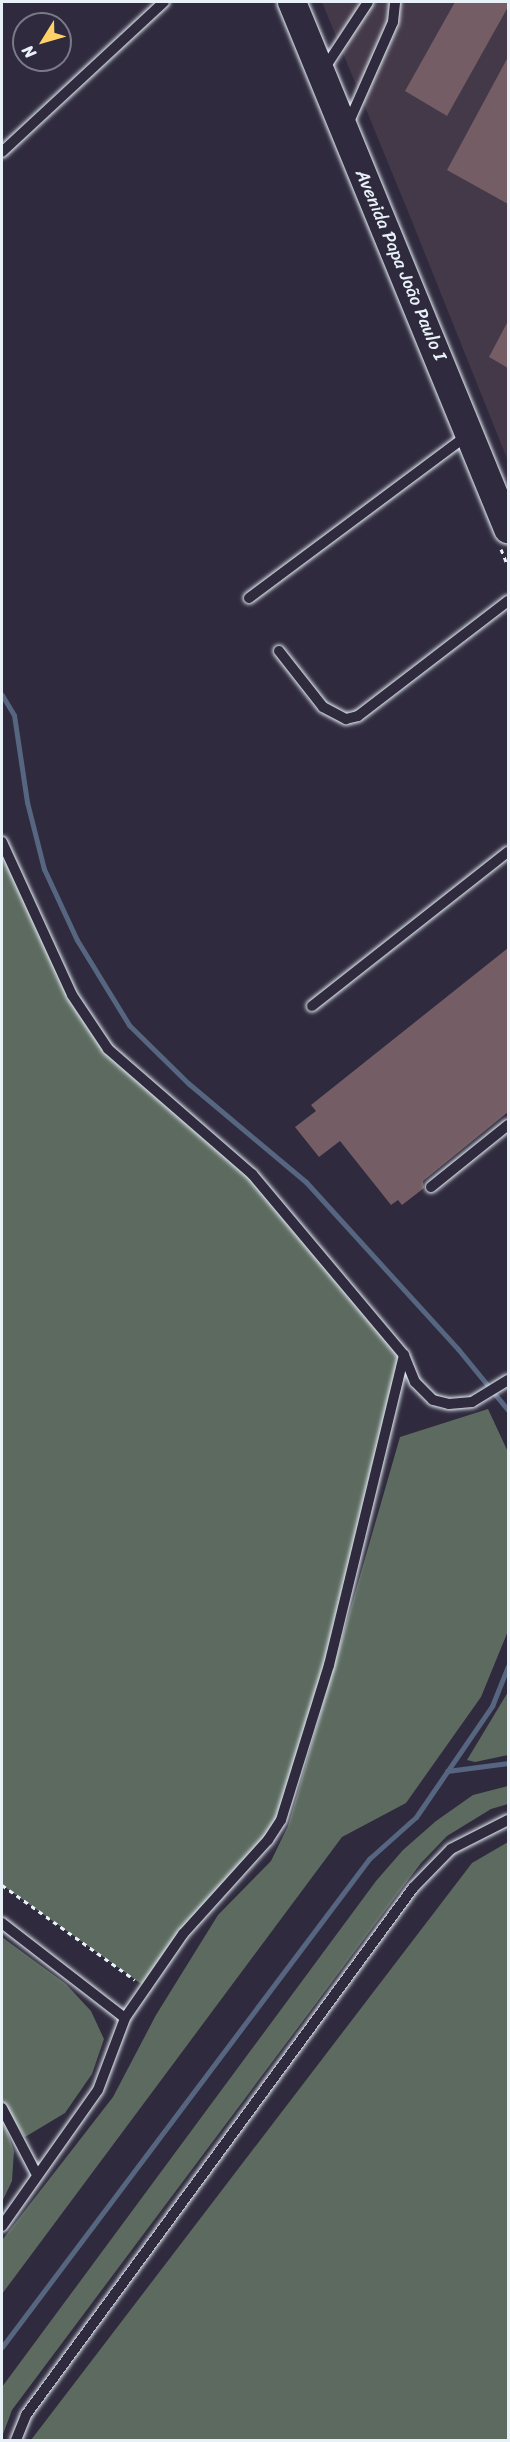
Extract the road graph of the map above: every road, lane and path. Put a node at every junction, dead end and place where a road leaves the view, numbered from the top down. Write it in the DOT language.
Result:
graph roads {
  1 [pos="164,2"];
  2 [pos="292,2"];
  3 [pos="368,2"];
  4 [pos="395,2"];
  5 [pos="321,74"];
  6 [pos="344,132"];
  7 [pos="2,152"];
  8 [pos="471,432"];
  9 [pos="508,529"];
  10 [pos="249,598"];
  11 [pos="508,601"];
  12 [pos="279,651"];
  13 [pos="2,842"];
  14 [pos="508,852"];
  15 [pos="312,1006"];
  16 [pos="508,1125"];
  17 [pos="431,1187"];
  18 [pos="404,1354"];
  19 [pos="508,1380"];
  20 [pos="508,1820"];
  21 [pos="2,1885"];
  22 [pos="2,1923"];
  23 [pos="147,1988"];
  24 [pos="125,2018"];
  25 [pos="2,2108"];
  26 [pos="36,2173"];
  27 [pos="2,2226"];
  28 [pos="16,2440"];
  1 -- 7 [label="lane"];
  2 -- 5 [label="main road, Avenida Papa João Paulo I"];
  3 -- 5 [label="lane"];
  4 -- 6 [label="lane"];
  5 -- 6 [label="main road, Avenida Papa João Paulo I"];
  6 -- 8 [label="main road, Avenida Papa João Paulo I"];
  8 -- 9 [label="main road, Avenida Papa João Paulo I"];
  8 -- 10 [label="lane"];
  11 -- 12 [label="lane"];
  13 -- 18 [label="lane"];
  14 -- 15 [label="lane"];
  16 -- 17 [label="lane"];
  18 -- 19 [label="lane"];
  18 -- 23 [label="lane"];
  20 -- 28 [label="lane"];
  21 -- 23 [label="path"];
  22 -- 24 [label="lane"];
  23 -- 24 [label="lane"];
  24 -- 26 [label="lane"];
  25 -- 26 [label="lane"];
  26 -- 27 [label="lane"];
}
